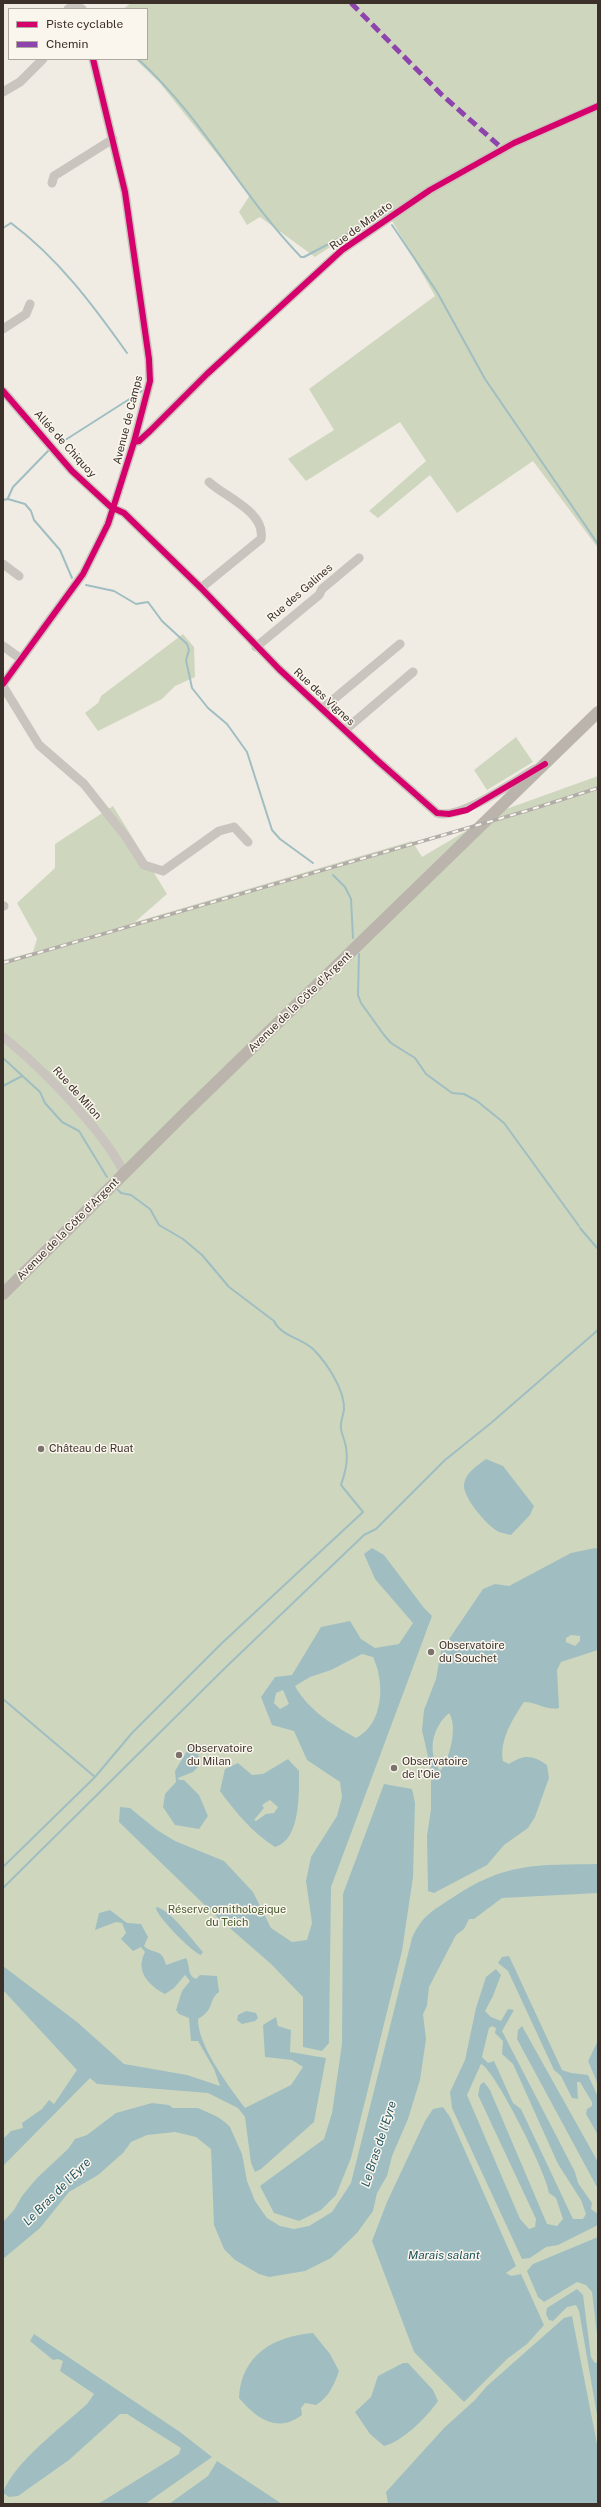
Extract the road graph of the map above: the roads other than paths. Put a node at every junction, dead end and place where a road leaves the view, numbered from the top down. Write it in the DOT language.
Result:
graph roads {
  1 [pos="42,60"];
  2 [pos="94,60"];
  3 [pos="3,92"];
  4 [pos="598,106"];
  5 [pos="113,140"];
  6 [pos="52,183"];
  7 [pos="30,304"];
  8 [pos="3,329"];
  9 [pos="3,391"];
  10 [pos="134,442"];
  11 [pos="209,482"];
  12 [pos="113,508"];
  13 [pos="359,558"];
  14 [pos="3,564"];
  15 [pos="19,576"];
  16 [pos="201,588"];
  17 [pos="400,644"];
  18 [pos="3,646"];
  19 [pos="256,647"];
  20 [pos="21,659"];
  21 [pos="413,672"];
  22 [pos="3,685"];
  23 [pos="322,709"];
  24 [pos="598,712"];
  25 [pos="345,730"];
  26 [pos="545,764"];
  27 [pos="495,792"];
  28 [pos="484,800"];
  29 [pos="508,800"];
  30 [pos="499,809"];
  31 [pos="248,842"];
  32 [pos="3,1037"];
  33 [pos="124,1173"];
  34 [pos="3,1294"];
  1 -- 3 [label="street"];
  2 -- 5 [label="street, Avenue de Camps"];
  4 -- 10 [label="street, Rue de Matato"];
  5 -- 6 [label="street"];
  5 -- 10 [label="street, Avenue de Camps"];
  7 -- 8 [label="street"];
  9 -- 12 [label="street, Allée de Chiquoy"];
  10 -- 12 [label="street, Avenue de Camps"];
  11 -- 16 [label="street"];
  12 -- 16 [label="street, Rue des Vignes"];
  12 -- 20 [label="street, Avenue de Camps"];
  13 -- 19 [label="street, Rue des Galines"];
  14 -- 15 [label="street"];
  16 -- 19 [label="street, Rue des Vignes"];
  17 -- 23 [label="street"];
  18 -- 20 [label="street"];
  19 -- 23 [label="street, Rue des Vignes"];
  20 -- 22 [label="street, Avenue de Camps"];
  21 -- 25 [label="street"];
  22 -- 31 [label="street"];
  23 -- 25 [label="street, Rue des Vignes"];
  24 -- 26 [label="main road, Avenue de la Côte d'Argent"];
  25 -- 28 [label="street, Rue des Vignes"];
  26 -- 27 [label="street, Rue des Vignes"];
  26 -- 29 [label="main road, Avenue de la Côte d'Argent"];
  27 -- 28 [label="street, Rue des Vignes"];
  27 -- 29 [label="street"];
  28 -- 30 [label="street"];
  29 -- 30 [label="main road, Avenue de la Côte d'Argent"];
  30 -- 33 [label="main road, Avenue de la Côte d'Argent"];
  32 -- 33 [label="street, Rue de Milon"];
  33 -- 34 [label="main road, Avenue de la Côte d'Argent"];
}
